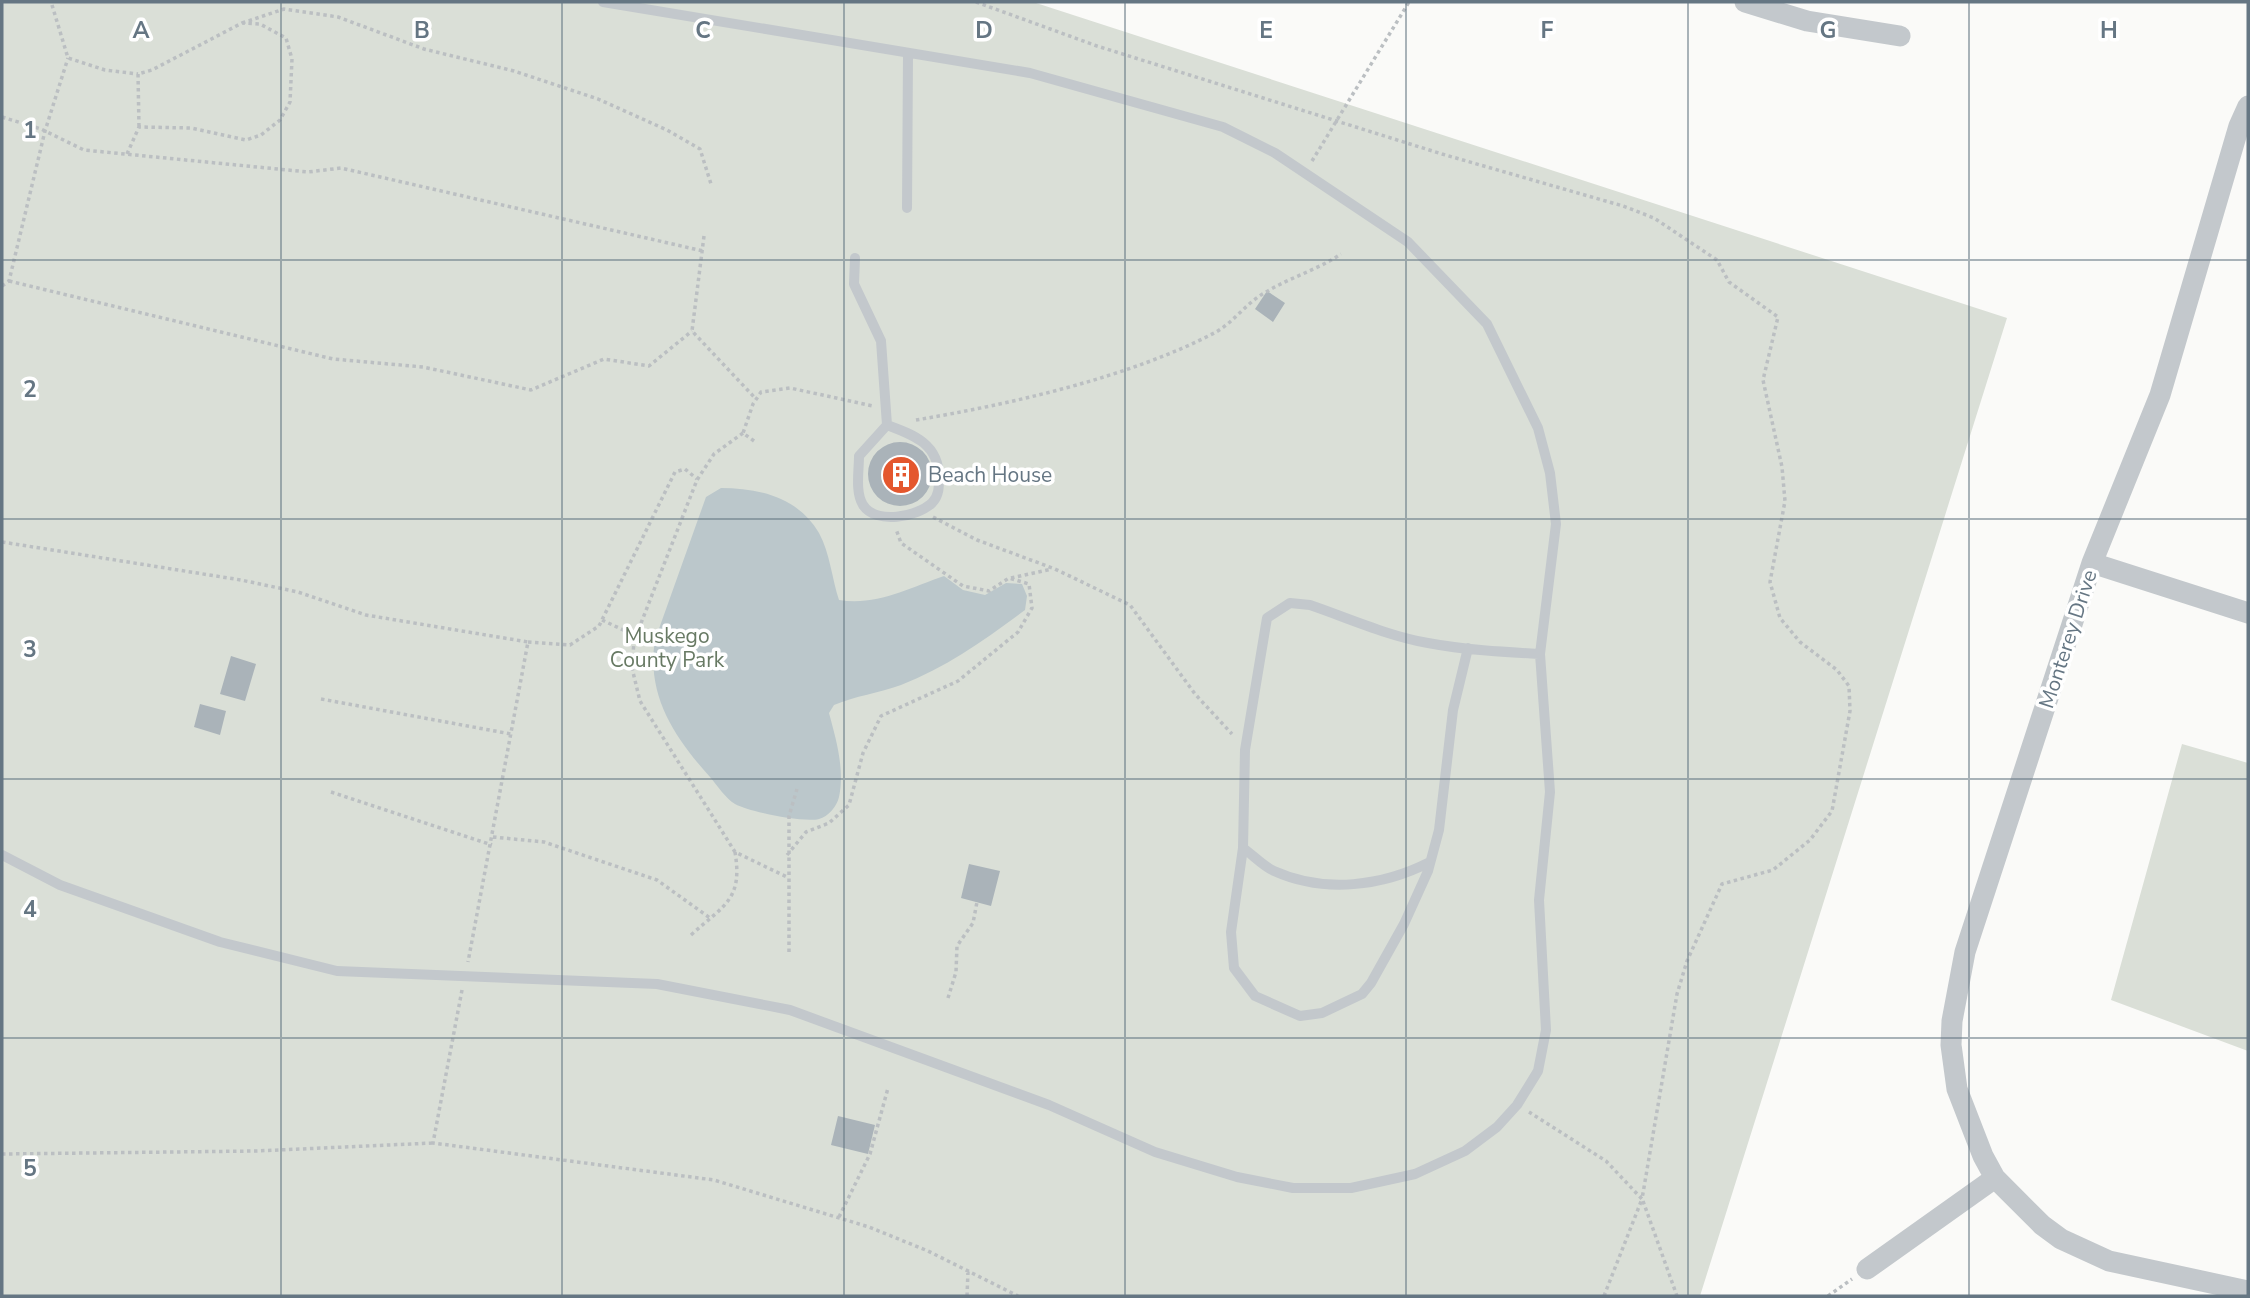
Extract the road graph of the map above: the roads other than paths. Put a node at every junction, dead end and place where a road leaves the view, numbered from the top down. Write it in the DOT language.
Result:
graph roads {
  1 [pos="603,2"];
  2 [pos="1745,2"];
  3 [pos="1900,36"];
  4 [pos="908,55"];
  5 [pos="2248,106"];
  6 [pos="907,208"];
  7 [pos="855,258"];
  8 [pos="887,425"];
  9 [pos="2092,562"];
  10 [pos="2248,613"];
  11 [pos="1468,648"];
  12 [pos="1540,654"];
  13 [pos="1244,848"];
  14 [pos="2,855"];
  15 [pos="1430,862"];
  16 [pos="1995,1178"];
  17 [pos="1867,1269"];
  18 [pos="2248,1291"];
  1 -- 4 [label="lane"];
  2 -- 3 [label="street"];
  4 -- 6 [label="lane"];
  4 -- 12 [label="lane"];
  5 -- 9 [label="street, Monterey Drive"];
  7 -- 8 [label="lane"];
  8 -- 8 [label="lane"];
  9 -- 10 [label="street"];
  9 -- 16 [label="street, Monterey Drive"];
  11 -- 12 [label="lane"];
  11 -- 13 [label="lane"];
  11 -- 15 [label="lane"];
  12 -- 14 [label="lane"];
  13 -- 15 [label="lane"];
  13 -- 15 [label="lane"];
  16 -- 17 [label="street"];
  16 -- 18 [label="street, Monterey Drive"];
}
